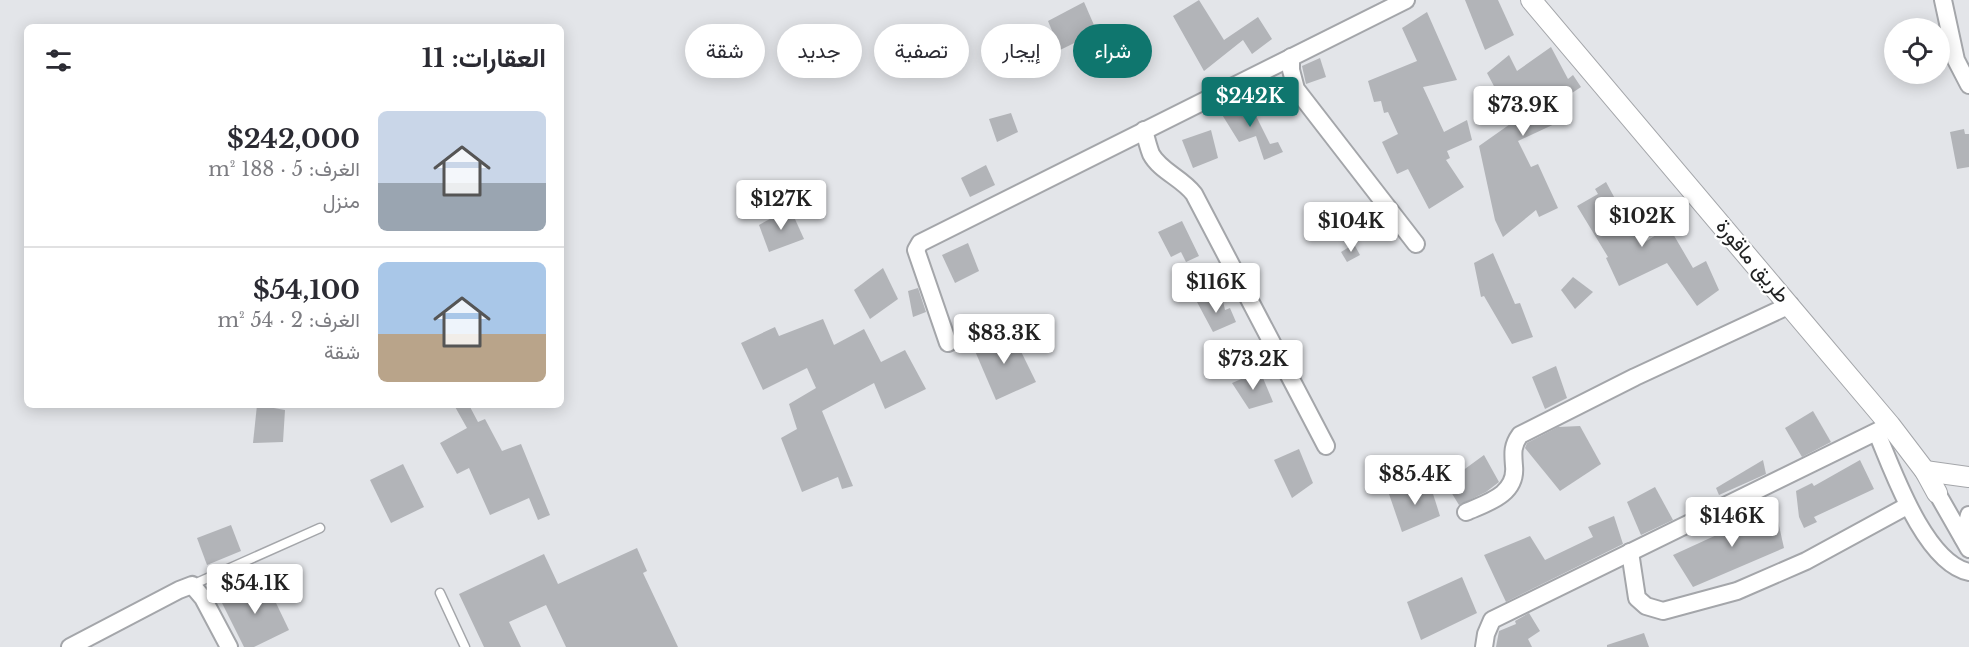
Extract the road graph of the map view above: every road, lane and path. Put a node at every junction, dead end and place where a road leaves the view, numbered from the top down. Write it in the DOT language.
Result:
graph roads {
  1 [pos="1406,0"];
  2 [pos="1531,0"];
  3 [pos="1943,0"];
  4 [pos="1291,57"];
  5 [pos="1969,85"];
  6 [pos="1144,130"];
  7 [pos="1416,244"];
  8 [pos="1790,304"];
  9 [pos="948,343"];
  10 [pos="1883,429"];
  11 [pos="1326,446"];
  12 [pos="1924,471"];
  13 [pos="1969,477"];
  14 [pos="1937,493"];
  15 [pos="1907,507"];
  16 [pos="1466,512"];
  17 [pos="1969,515"];
  18 [pos="320,528"];
  19 [pos="1966,544"];
  20 [pos="1630,552"];
  21 [pos="1969,572"];
  22 [pos="192,585"];
  23 [pos="440,593"];
  24 [pos="70,647"];
  25 [pos="229,647"];
  26 [pos="465,647"];
  27 [pos="1484,647"];
  1 -- 4 [label="street"];
  2 -- 8 [label="street, طريق ماقورة"];
  3 -- 5 [label="street"];
  4 -- 6 [label="street"];
  4 -- 7 [label="street"];
  6 -- 9 [label="street"];
  6 -- 11 [label="street"];
  8 -- 10 [label="street, طريق ماقورة"];
  8 -- 16 [label="street"];
  10 -- 12 [label="street, طريق ماقورة"];
  10 -- 15 [label="street"];
  10 -- 20 [label="street"];
  12 -- 13 [label="street"];
  12 -- 14 [label="street, طريق ماقورة"];
  14 -- 19 [label="street"];
  15 -- 20 [label="street"];
  15 -- 21 [label="street"];
  17 -- 19 [label="street"];
  18 -- 22 [label="lane"];
  20 -- 27 [label="street"];
  22 -- 24 [label="street"];
  22 -- 25 [label="street"];
  23 -- 26 [label="lane"];
}
